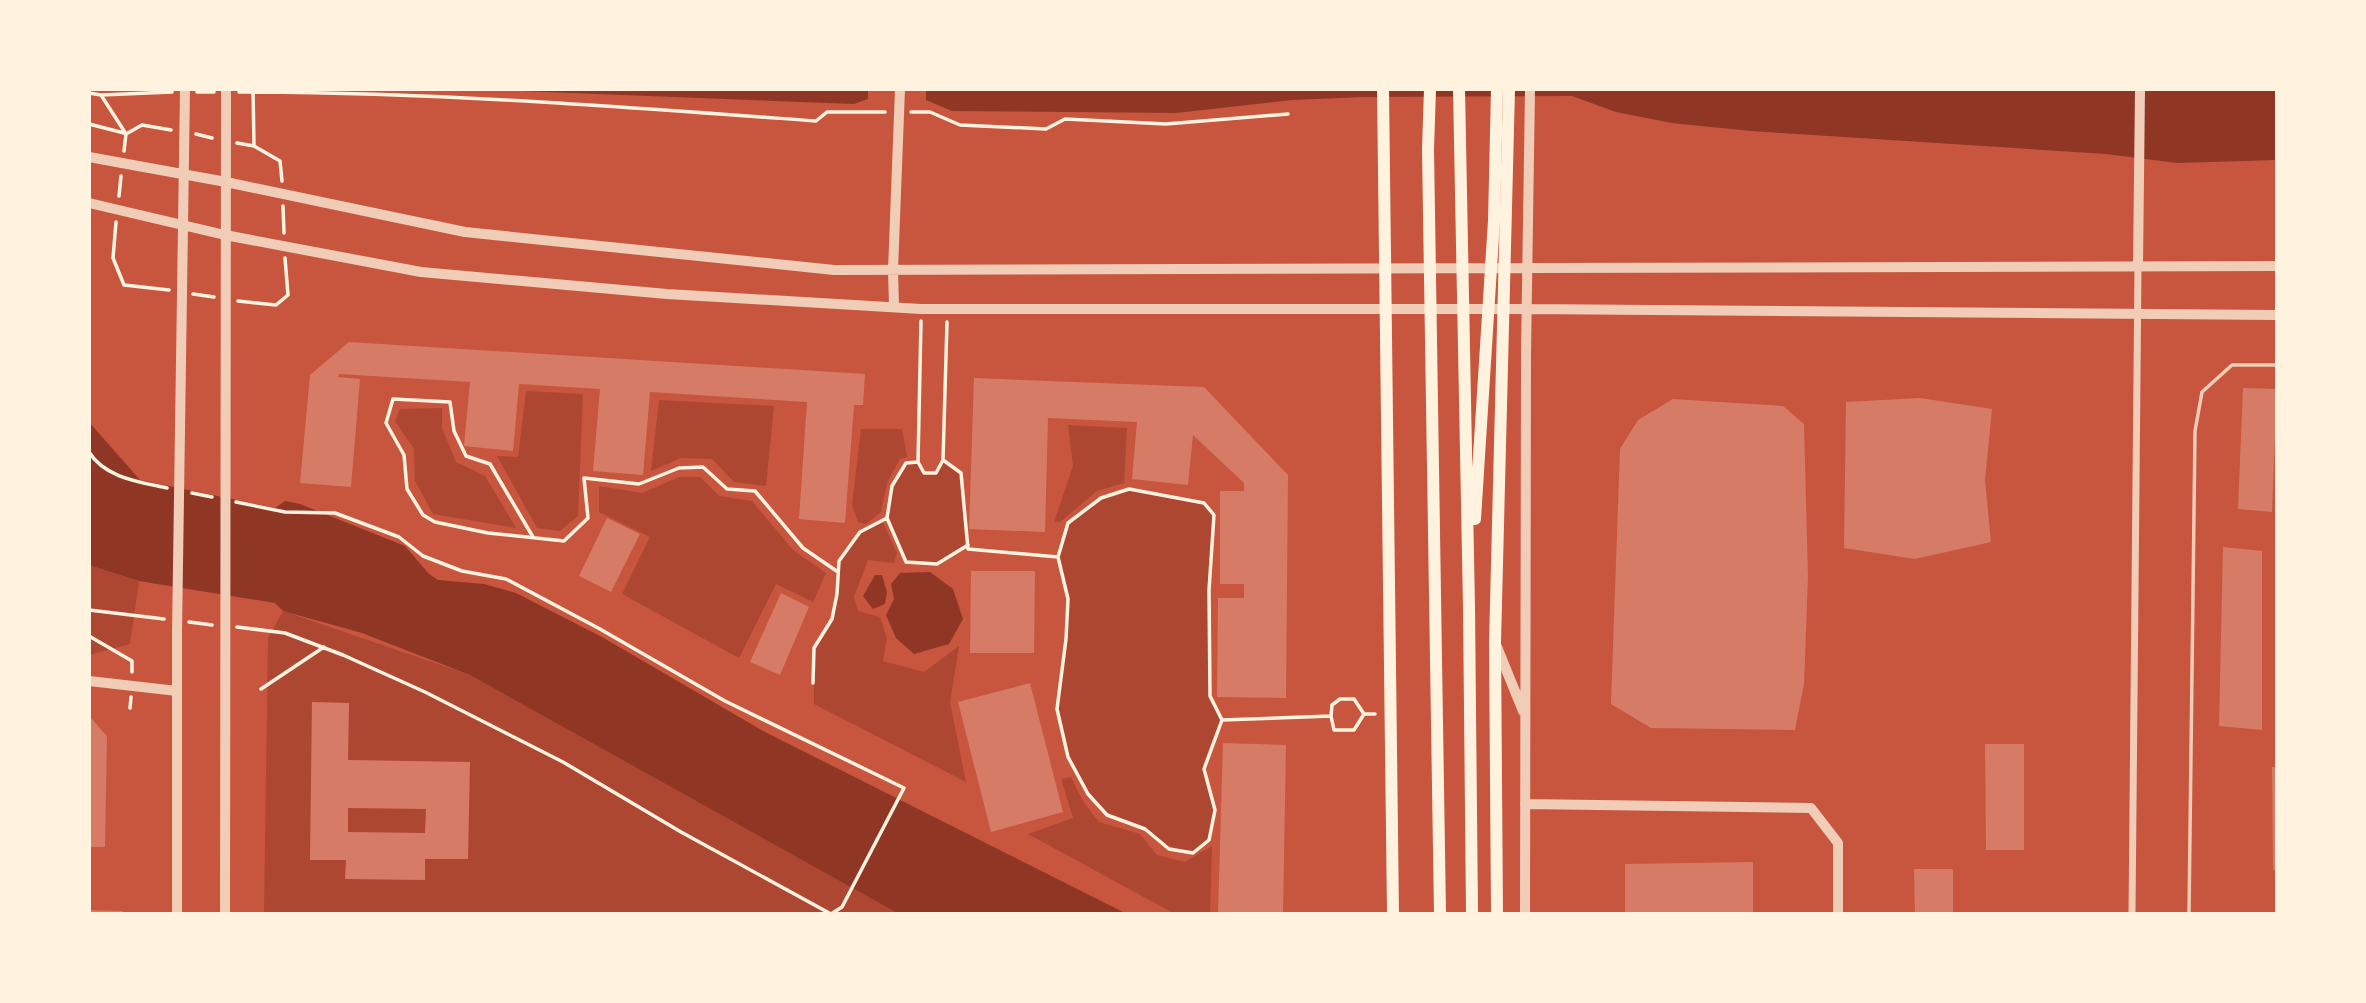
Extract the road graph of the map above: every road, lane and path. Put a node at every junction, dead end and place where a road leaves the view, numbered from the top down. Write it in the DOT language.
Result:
graph roads {
  1 [pos="253,89"];
  2 [pos="900,89"];
  3 [pos="1383,89"];
  4 [pos="1424,89"];
  5 [pos="1430,89"];
  6 [pos="1460,89"];
  7 [pos="1497,89"];
  8 [pos="1509,89"];
  9 [pos="1530,89"];
  10 [pos="2140,89"];
  11 [pos="183,91"];
  12 [pos="224,91"];
  13 [pos="89,93"];
  14 [pos="101,95"];
  15 [pos="899,114"];
  16 [pos="1288,114"];
  17 [pos="89,124"];
  18 [pos="184,132"];
  19 [pos="126,134"];
  20 [pos="226,141"];
  21 [pos="254,146"];
  22 [pos="1428,149"];
  23 [pos="89,157"];
  24 [pos="123,164"];
  25 [pos="184,176"];
  26 [pos="226,182"];
  27 [pos="283,194"];
  28 [pos="89,203"];
  29 [pos="118,210"];
  30 [pos="183,225"];
  31 [pos="225,235"];
  32 [pos="285,247"];
  33 [pos="2277,266"];
  34 [pos="2138,267"];
  35 [pos="1384,268"];
  36 [pos="1505,268"];
  37 [pos="1528,268"];
  38 [pos="893,270"];
  39 [pos="182,292"];
  40 [pos="225,299"];
  41 [pos="894,306"];
  42 [pos="921,309"];
  43 [pos="948,309"];
  44 [pos="1385,309"];
  45 [pos="1504,309"];
  46 [pos="1528,309"];
  47 [pos="2137,314"];
  48 [pos="2277,315"];
  49 [pos="2277,365"];
  50 [pos="89,452"];
  51 [pos="943,460"];
  52 [pos="918,462"];
  53 [pos="177,490"];
  54 [pos="190,492"];
  55 [pos="217,498"];
  56 [pos="231,501"];
  57 [pos="887,518"];
  58 [pos="533,537"];
  59 [pos="968,545"];
  60 [pos="1058,557"];
  61 [pos="838,572"];
  62 [pos="1469,607"];
  63 [pos="89,610"];
  64 [pos="170,620"];
  65 [pos="183,621"];
  66 [pos="221,626"];
  67 [pos="234,627"];
  68 [pos="89,636"];
  69 [pos="1495,643"];
  70 [pos="324,648"];
  71 [pos="89,681"];
  72 [pos="813,683"];
  73 [pos="131,686"];
  74 [pos="261,689"];
  75 [pos="177,691"];
  76 [pos="130,708"];
  77 [pos="1364,714"];
  78 [pos="1389,715"];
  79 [pos="1331,716"];
  80 [pos="1526,718"];
  81 [pos="1222,720"];
  82 [pos="1525,804"];
  83 [pos="177,914"];
  84 [pos="225,914"];
  85 [pos="831,914"];
  86 [pos="1393,914"];
  87 [pos="1440,914"];
  88 [pos="1472,914"];
  89 [pos="1497,914"];
  90 [pos="1525,914"];
  91 [pos="1838,914"];
  92 [pos="2132,914"];
  93 [pos="2189,914"];
  1 -- 21 [label="path"];
  2 -- 15 [label="street"];
  3 -- 35 [label="main road"];
  4 -- 22 [label="main road"];
  5 -- 22 [label="main road"];
  6 -- 62 [label="main road"];
  7 -- 62 [label="main road"];
  8 -- 36 [label="main road"];
  9 -- 37 [label="street"];
  10 -- 34 [label="street"];
  11 -- 12 [label="path"];
  11 -- 14 [label="path"];
  11 -- 18 [label="street"];
  12 -- 15 [label="path"];
  12 -- 20 [label="street"];
  13 -- 14 [label="path"];
  14 -- 19 [label="path"];
  15 -- 16 [label="path"];
  15 -- 38 [label="street"];
  17 -- 19 [label="path"];
  18 -- 19 [label="path"];
  18 -- 20 [label="path"];
  18 -- 25 [label="street"];
  19 -- 24 [label="path"];
  20 -- 21 [label="path"];
  20 -- 26 [label="street"];
  21 -- 27 [label="path"];
  22 -- 87 [label="main road"];
  23 -- 24 [label="street"];
  24 -- 25 [label="street"];
  24 -- 29 [label="path"];
  25 -- 26 [label="street"];
  25 -- 30 [label="street"];
  26 -- 27 [label="street"];
  26 -- 31 [label="street"];
  27 -- 32 [label="path"];
  27 -- 38 [label="street"];
  28 -- 29 [label="street"];
  29 -- 30 [label="street"];
  29 -- 39 [label="path"];
  30 -- 31 [label="street"];
  30 -- 39 [label="street"];
  31 -- 32 [label="street"];
  31 -- 40 [label="street"];
  32 -- 40 [label="path"];
  32 -- 41 [label="street"];
  33 -- 34 [label="street"];
  34 -- 37 [label="street"];
  34 -- 47 [label="street"];
  35 -- 36 [label="street"];
  35 -- 38 [label="street"];
  35 -- 44 [label="main road"];
  36 -- 37 [label="street"];
  36 -- 45 [label="main road"];
  37 -- 46 [label="street"];
  38 -- 41 [label="street"];
  39 -- 40 [label="path"];
  39 -- 75 [label="street"];
  40 -- 84 [label="street"];
  41 -- 42 [label="street"];
  42 -- 43 [label="street"];
  42 -- 52 [label="path"];
  43 -- 44 [label="street"];
  43 -- 51 [label="path"];
  44 -- 45 [label="street"];
  44 -- 78 [label="main road"];
  45 -- 46 [label="street"];
  45 -- 69 [label="main road"];
  46 -- 47 [label="street"];
  46 -- 80 [label="street"];
  47 -- 48 [label="street"];
  47 -- 92 [label="street"];
  49 -- 93 [label="lane"];
  50 -- 53 [label="path"];
  51 -- 52 [label="path"];
  51 -- 59 [label="path"];
  52 -- 57 [label="path"];
  54 -- 55 [label="path"];
  56 -- 85 [label="path"];
  57 -- 59 [label="path"];
  57 -- 61 [label="path"];
  58 -- 58 [label="path"];
  58 -- 61 [label="path"];
  59 -- 60 [label="path"];
  60 -- 81 [label="path"];
  60 -- 81 [label="path"];
  61 -- 72 [label="path"];
  62 -- 88 [label="main road"];
  63 -- 64 [label="path"];
  65 -- 66 [label="path"];
  67 -- 70 [label="path"];
  68 -- 73 [label="path"];
  69 -- 80 [label="street"];
  69 -- 89 [label="main road"];
  70 -- 74 [label="path"];
  70 -- 85 [label="path"];
  71 -- 73 [label="street"];
  73 -- 75 [label="street"];
  73 -- 76 [label="path"];
  75 -- 83 [label="street"];
  77 -- 78 [label="path"];
  77 -- 79 [label="path"];
  77 -- 79 [label="path"];
  78 -- 86 [label="main road"];
  79 -- 81 [label="path"];
  80 -- 82 [label="street"];
  82 -- 90 [label="street"];
  82 -- 91 [label="street"];
}
